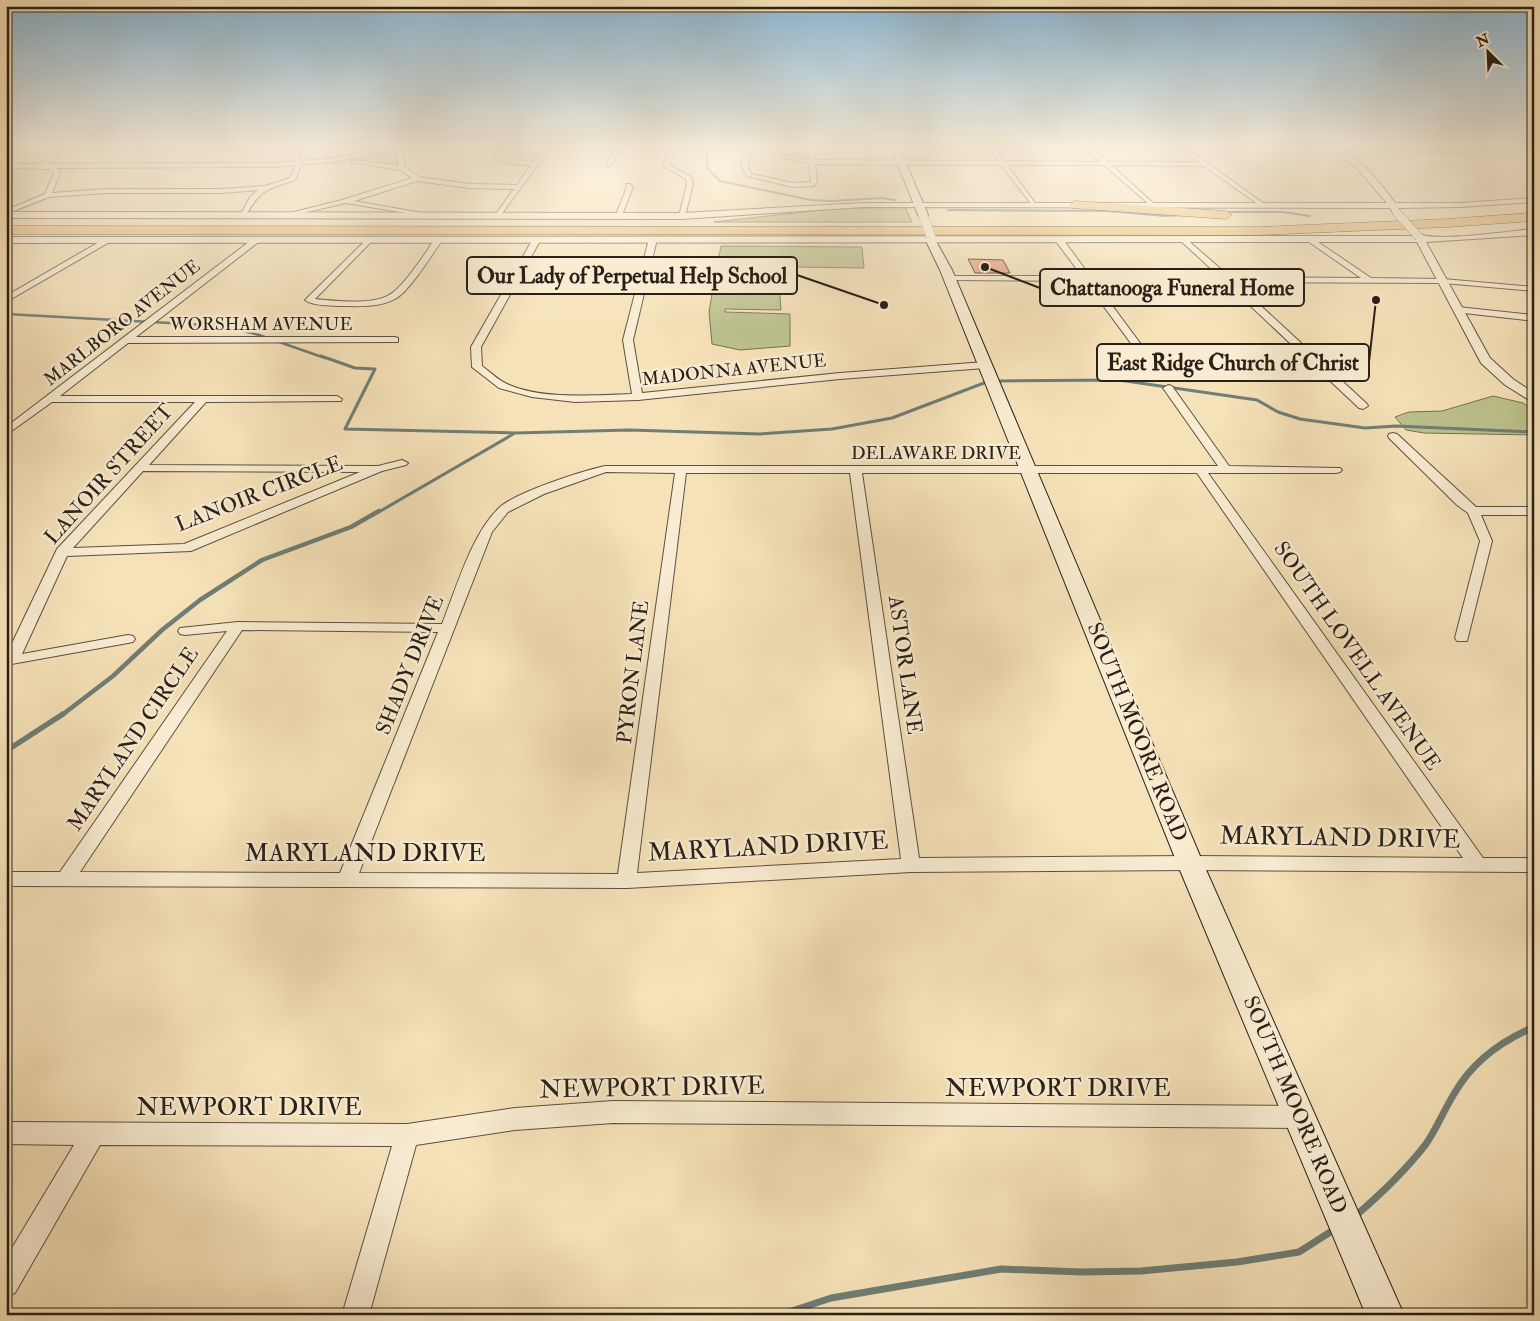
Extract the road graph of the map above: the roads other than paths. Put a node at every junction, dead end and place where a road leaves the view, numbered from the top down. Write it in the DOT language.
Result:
graph roads {
  1 [pos="18,209"];
  2 [pos="246,209"];
  3 [pos="312,209"];
  4 [pos="384,209"];
  5 [pos="502,209"];
  6 [pos="621,209"];
  7 [pos="684,209"];
  8 [pos="795,209"];
  9 [pos="893,209"];
  10 [pos="963,209"];
  11 [pos="1150,209"];
  12 [pos="1367,209"];
  13 [pos="1395,209"];
  14 [pos="1401,209"];
  15 [pos="1534,209"];
  16 [pos="922,210"];
  17 [pos="6,214"];
  18 [pos="244,214"];
  19 [pos="287,214"];
  20 [pos="422,215"];
  21 [pos="457,215"];
  22 [pos="498,215"];
  23 [pos="619,215"];
  24 [pos="682,216"];
  25 [pos="1534,217"];
  26 [pos="1363,219"];
  27 [pos="6,222"];
  28 [pos="714,223"];
  29 [pos="6,230"];
  30 [pos="851,231"];
  31 [pos="1258,231"];
  32 [pos="1534,232"];
  33 [pos="6,234"];
  34 [pos="931,238"];
  35 [pos="1420,238"];
  36 [pos="438,239"];
  37 [pos="491,239"];
  38 [pos="537,239"];
  39 [pos="6,240"];
  40 [pos="108,240"];
  41 [pos="213,240"];
  42 [pos="257,240"];
  43 [pos="368,240"];
  44 [pos="653,240"];
  45 [pos="1059,240"];
  46 [pos="1185,240"];
  47 [pos="1312,240"];
  48 [pos="948,278"];
  49 [pos="1088,279"];
  50 [pos="1226,279"];
  51 [pos="1368,279"];
  52 [pos="1443,281"];
  53 [pos="1534,289"];
  54 [pos="6,300"];
  55 [pos="1458,310"];
  56 [pos="1534,318"];
  57 [pos="127,340"];
  58 [pos="394,340"];
  59 [pos="985,365"];
  60 [pos="1158,374"];
  61 [pos="1168,388"];
  62 [pos="638,397"];
  63 [pos="51,399"];
  64 [pos="203,399"];
  65 [pos="337,399"];
  66 [pos="1534,399"];
  67 [pos="1363,406"];
  68 [pos="6,432"];
  69 [pos="1392,436"];
  70 [pos="402,463"];
  71 [pos="139,468"];
  72 [pos="378,468"];
  73 [pos="681,469"];
  74 [pos="1029,470"];
  75 [pos="1200,470"];
  76 [pos="1226,470"];
  77 [pos="1336,470"];
  78 [pos="856,471"];
  79 [pos="540,491"];
  80 [pos="1473,510"];
  81 [pos="1534,511"];
  82 [pos="62,552"];
  83 [pos="238,626"];
  84 [pos="448,628"];
  85 [pos="184,631"];
  86 [pos="128,638"];
  87 [pos="1462,638"];
  88 [pos="9,660"];
  89 [pos="1190,863"];
  90 [pos="911,865"];
  91 [pos="1534,865"];
  92 [pos="1479,866"];
  93 [pos="66,878"];
  94 [pos="6,879"];
  95 [pos="347,879"];
  96 [pos="627,881"];
  97 [pos="1300,1117"];
  98 [pos="6,1133"];
  99 [pos="93,1134"];
  100 [pos="407,1135"];
  101 [pos="6,1284"];
  102 [pos="355,1315"];
  103 [pos="1385,1315"];
  1 -- 17 [label="street"];
  2 -- 18 [label="street"];
  3 -- 19 [label="street"];
  4 -- 20 [label="street"];
  5 -- 22 [label="street"];
  6 -- 23 [label="street"];
  7 -- 24 [label="street"];
  8 -- 24 [label="street"];
  9 -- 16 [label="street"];
  10 -- 16 [label="street"];
  11 -- 26 [label="highway"];
  12 -- 13 [label="street"];
  13 -- 14 [label="street"];
  13 -- 35 [label="street, bridge"];
  15 -- 26 [label="highway"];
  16 -- 34 [label="main road, SOUTH MOORE ROAD, bridge"];
  17 -- 18 [label="street"];
  18 -- 19 [label="street"];
  19 -- 20 [label="street"];
  19 -- 27 [label="highway"];
  20 -- 21 [label="street"];
  21 -- 22 [label="street"];
  21 -- 28 [label="highway"];
  22 -- 23 [label="street"];
  23 -- 24 [label="street"];
  25 -- 31 [label="highway"];
  26 -- 28 [label="highway"];
  27 -- 28 [label="highway"];
  29 -- 30 [label="highway"];
  30 -- 31 [label="highway"];
  30 -- 37 [label="highway"];
  31 -- 45 [label="highway"];
  32 -- 35 [label="street"];
  33 -- 41 [label="highway"];
  34 -- 44 [label="street"];
  34 -- 45 [label="street"];
  34 -- 48 [label="main road, SOUTH MOORE ROAD"];
  35 -- 47 [label="street"];
  35 -- 52 [label="street"];
  36 -- 37 [label="street"];
  36 -- 43 [label="street"];
  36 -- 43 [label="street"];
  37 -- 38 [label="street"];
  38 -- 44 [label="street"];
  38 -- 62 [label="street, MADONNA AVENUE"];
  39 -- 40 [label="street"];
  40 -- 41 [label="street"];
  40 -- 54 [label="street"];
  41 -- 42 [label="street"];
  42 -- 43 [label="street"];
  42 -- 57 [label="street, MARLBORO AVENUE"];
  44 -- 62 [label="street"];
  45 -- 46 [label="street"];
  45 -- 49 [label="street"];
  46 -- 47 [label="street"];
  46 -- 50 [label="street"];
  47 -- 51 [label="street"];
  48 -- 49 [label="street"];
  48 -- 59 [label="main road, SOUTH MOORE ROAD"];
  49 -- 50 [label="street"];
  49 -- 60 [label="street"];
  50 -- 51 [label="street"];
  50 -- 67 [label="street"];
  51 -- 52 [label="street"];
  52 -- 53 [label="street"];
  52 -- 55 [label="street"];
  55 -- 56 [label="street"];
  55 -- 66 [label="street"];
  57 -- 58 [label="street, WORSHAM AVENUE"];
  57 -- 63 [label="street, MARLBORO AVENUE"];
  59 -- 62 [label="street, MADONNA AVENUE"];
  59 -- 74 [label="main road, SOUTH MOORE ROAD"];
  61 -- 76 [label="street"];
  63 -- 64 [label="street"];
  63 -- 68 [label="street, MARLBORO AVENUE"];
  64 -- 65 [label="street"];
  64 -- 71 [label="street, LANOIR STREET"];
  69 -- 80 [label="street"];
  70 -- 72 [label="street, LANOIR CIRCLE"];
  71 -- 72 [label="street, LANOIR CIRCLE"];
  71 -- 82 [label="street, LANOIR STREET"];
  72 -- 82 [label="street, LANOIR CIRCLE"];
  73 -- 78 [label="street, DELAWARE DRIVE"];
  73 -- 79 [label="street, DELAWARE DRIVE"];
  73 -- 96 [label="street, PYRON LANE"];
  74 -- 75 [label="street, DELAWARE DRIVE"];
  74 -- 78 [label="street, DELAWARE DRIVE"];
  74 -- 89 [label="main road, SOUTH MOORE ROAD"];
  75 -- 76 [label="street, DELAWARE DRIVE"];
  75 -- 92 [label="street, SOUTH LOVELL AVENUE"];
  76 -- 77 [label="street, DELAWARE DRIVE"];
  78 -- 90 [label="street, ASTOR LANE"];
  79 -- 84 [label="street, SHADY DRIVE"];
  80 -- 81 [label="street"];
  80 -- 87 [label="street"];
  82 -- 88 [label="street, LANOIR STREET"];
  83 -- 84 [label="street"];
  83 -- 85 [label="street"];
  83 -- 93 [label="street, MARYLAND CIRCLE"];
  84 -- 95 [label="street, SHADY DRIVE"];
  86 -- 88 [label="street"];
  89 -- 90 [label="street, MARYLAND DRIVE"];
  89 -- 92 [label="street, MARYLAND DRIVE"];
  89 -- 97 [label="main road, SOUTH MOORE ROAD"];
  90 -- 96 [label="street, MARYLAND DRIVE"];
  91 -- 92 [label="street, MARYLAND DRIVE"];
  93 -- 94 [label="street, MARYLAND DRIVE"];
  93 -- 95 [label="street, MARYLAND DRIVE"];
  95 -- 96 [label="street, MARYLAND DRIVE"];
  97 -- 100 [label="street, NEWPORT DRIVE"];
  97 -- 103 [label="main road, SOUTH MOORE ROAD"];
  98 -- 99 [label="street, NEWPORT DRIVE"];
  99 -- 100 [label="street, NEWPORT DRIVE"];
  99 -- 101 [label="street"];
  100 -- 102 [label="street"];
}
